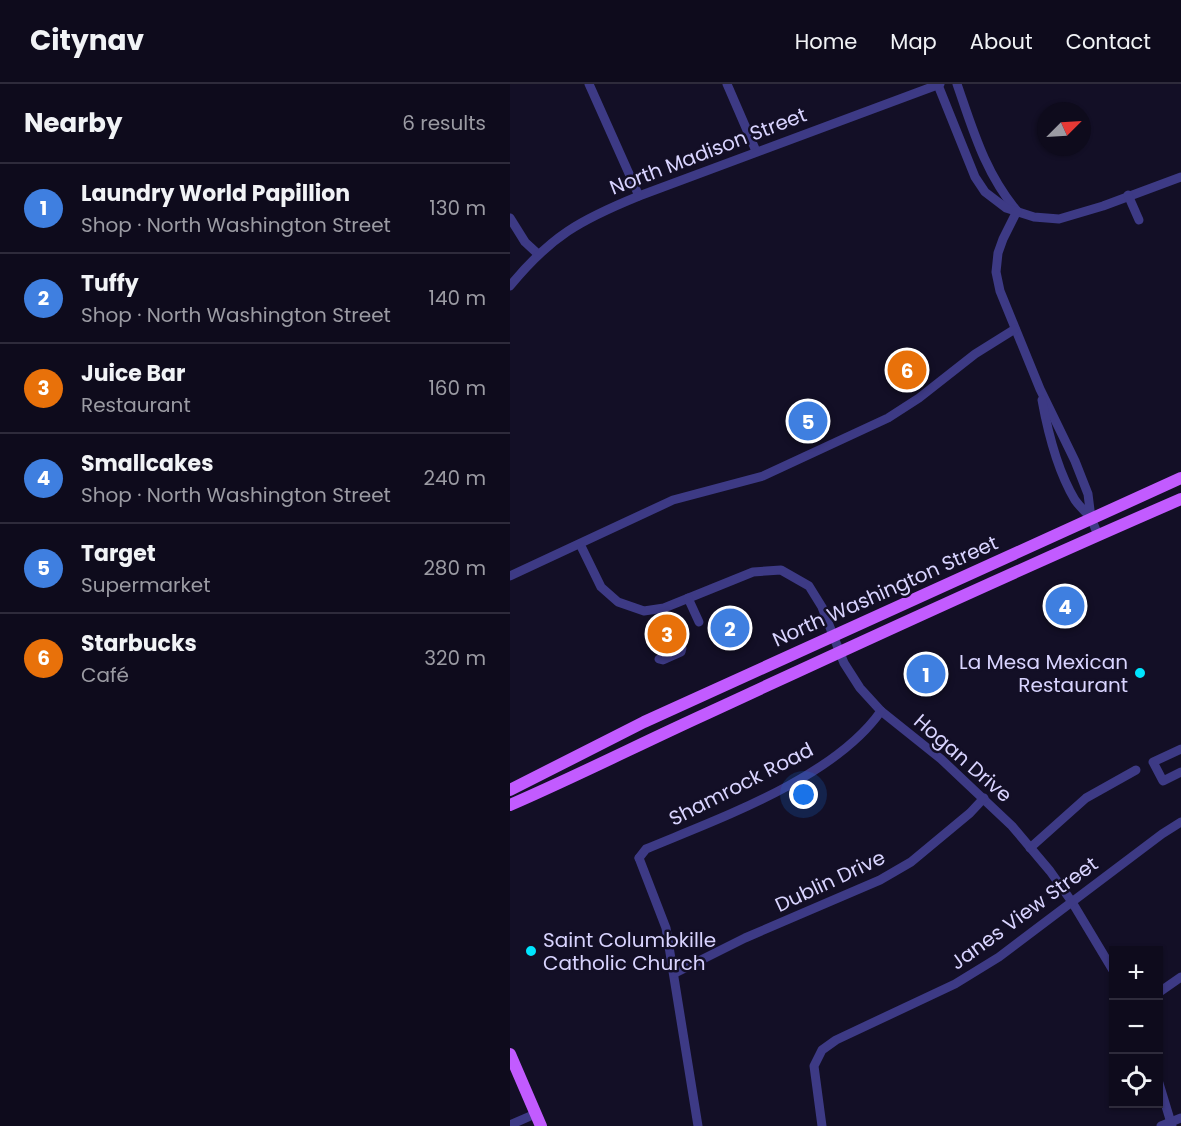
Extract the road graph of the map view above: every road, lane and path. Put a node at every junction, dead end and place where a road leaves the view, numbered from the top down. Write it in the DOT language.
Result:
graph roads {
  1 [pos="589,84"];
  2 [pos="727,84"];
  3 [pos="939,84"];
  4 [pos="957,84"];
  5 [pos="756,151"];
  6 [pos="1181,177"];
  7 [pos="1128,195"];
  8 [pos="639,196"];
  9 [pos="1017,212"];
  10 [pos="510,219"];
  11 [pos="1139,220"];
  12 [pos="538,254"];
  13 [pos="510,286"];
  14 [pos="1015,329"];
  15 [pos="1040,388"];
  16 [pos="1181,478"];
  17 [pos="1181,499"];
  18 [pos="1091,518"];
  19 [pos="1098,535"];
  20 [pos="580,544"];
  21 [pos="510,576"];
  22 [pos="688,598"];
  23 [pos="699,622"];
  24 [pos="668,623"];
  25 [pos="833,635"];
  26 [pos="839,652"];
  27 [pos="658,659"];
  28 [pos="881,711"];
  29 [pos="1181,749"];
  30 [pos="1136,770"];
  31 [pos="1181,772"];
  32 [pos="510,790"];
  33 [pos="984,798"];
  34 [pos="510,806"];
  35 [pos="1181,822"];
  36 [pos="1030,848"];
  37 [pos="630,853"];
  38 [pos="639,858"];
  39 [pos="1072,902"];
  40 [pos="1109,965"];
  41 [pos="675,973"];
  42 [pos="1181,977"];
  43 [pos="1163,990"];
  44 [pos="510,1054"];
  45 [pos="1163,1092"];
  46 [pos="538,1120"];
  47 [pos="1175,1122"];
  48 [pos="510,1125"];
  49 [pos="698,1126"];
  50 [pos="822,1126"];
  51 [pos="1161,1126"];
  1 -- 8 [label="street"];
  2 -- 5 [label="street"];
  3 -- 5 [label="street, North Madison Street"];
  3 -- 9 [label="street"];
  4 -- 9 [label="street"];
  5 -- 8 [label="street, North Madison Street"];
  6 -- 7 [label="street"];
  7 -- 9 [label="street"];
  7 -- 11 [label="street"];
  8 -- 12 [label="street, North Madison Street"];
  9 -- 14 [label="street"];
  10 -- 12 [label="street"];
  12 -- 13 [label="street, North Madison Street"];
  14 -- 15 [label="street"];
  14 -- 20 [label="street"];
  15 -- 18 [label="street"];
  15 -- 18 [label="street"];
  16 -- 18 [label="main road, North Washington Street"];
  17 -- 19 [label="main road, North Washington Street"];
  18 -- 19 [label="street"];
  18 -- 25 [label="main road, North Washington Street"];
  19 -- 26 [label="main road, North Washington Street"];
  20 -- 21 [label="street"];
  20 -- 22 [label="street, Hogan Drive"];
  22 -- 23 [label="street"];
  22 -- 25 [label="street, Hogan Drive"];
  24 -- 27 [label="street"];
  25 -- 26 [label="street, Hogan Drive"];
  25 -- 32 [label="main road, North Washington Street"];
  26 -- 28 [label="street, Hogan Drive"];
  26 -- 34 [label="main road, North Washington Street"];
  28 -- 33 [label="street, Hogan Drive"];
  28 -- 38 [label="street, Shamrock Road"];
  29 -- 31 [label="street"];
  30 -- 36 [label="street"];
  33 -- 36 [label="street, Hogan Drive"];
  33 -- 41 [label="street, Dublin Drive"];
  35 -- 39 [label="street, Janes View Street"];
  36 -- 39 [label="street, Hogan Drive"];
  37 -- 38 [label="street"];
  38 -- 41 [label="street"];
  39 -- 40 [label="street, Hogan Drive"];
  39 -- 50 [label="street, Janes View Street"];
  41 -- 49 [label="street"];
  42 -- 43 [label="street"];
  44 -- 46 [label="main road"];
  45 -- 47 [label="street"];
  46 -- 48 [label="street"];
  47 -- 51 [label="street"];
}
